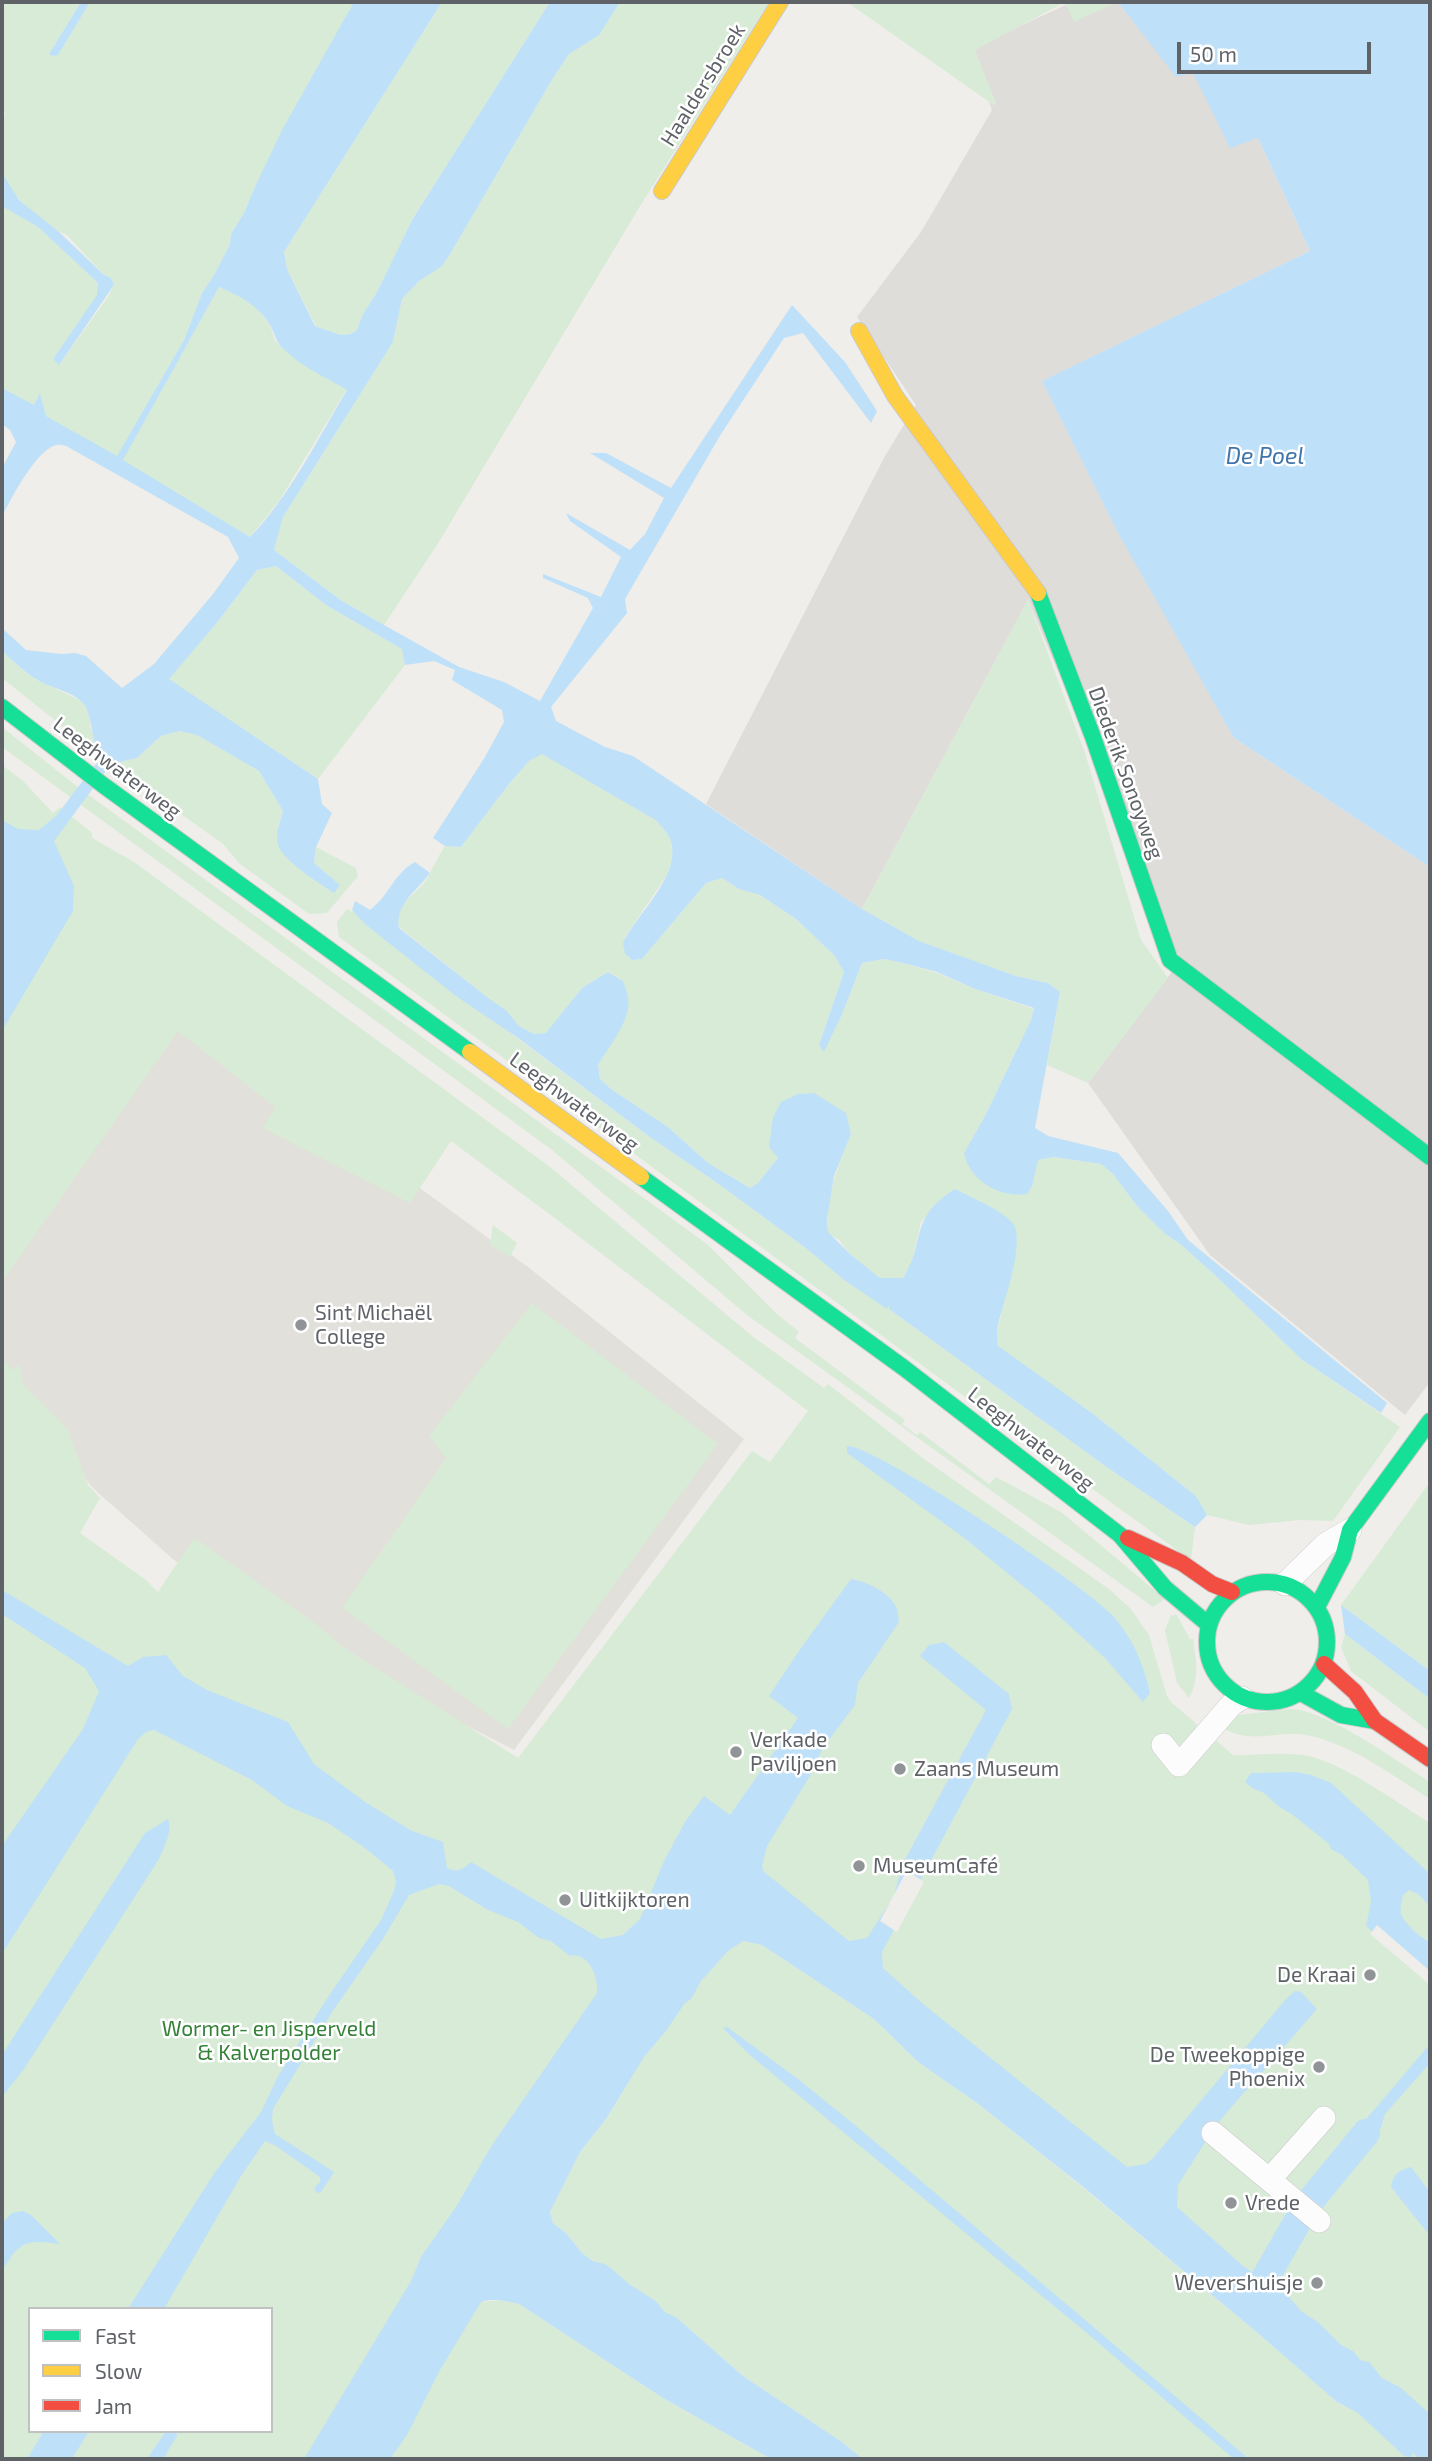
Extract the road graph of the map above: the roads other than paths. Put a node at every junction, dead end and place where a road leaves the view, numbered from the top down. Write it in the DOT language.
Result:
graph roads {
  1 [pos="780,2"];
  2 [pos="662,191"];
  3 [pos="859,331"];
  4 [pos="2,707"];
  5 [pos="1430,1157"];
  6 [pos="1430,1421"];
  7 [pos="1350,1530"];
  8 [pos="1120,1535"];
  9 [pos="1285,1584"];
  10 [pos="1232,1592"];
  11 [pos="1317,1607"];
  12 [pos="1209,1625"];
  13 [pos="1324,1664"];
  14 [pos="1301,1693"];
  15 [pos="1242,1698"];
  16 [pos="1376,1721"];
  17 [pos="1163,1745"];
  18 [pos="1430,1759"];
  19 [pos="1324,2118"];
  20 [pos="1213,2133"];
  21 [pos="1270,2179"];
  22 [pos="1319,2221"];
  1 -- 2 [label="main road, Haaldersbroek"];
  3 -- 5 [label="main road, Diederik Sonoyweg"];
  4 -- 8 [label="main road, Leeghwaterweg"];
  6 -- 7 [label="main road"];
  7 -- 9 [label="street"];
  7 -- 11 [label="main road"];
  8 -- 10 [label="main road, Leeghwaterweg"];
  8 -- 12 [label="main road, Leeghwaterweg"];
  9 -- 10 [label="main road"];
  9 -- 11 [label="main road"];
  10 -- 12 [label="main road"];
  11 -- 13 [label="main road"];
  12 -- 15 [label="main road"];
  13 -- 14 [label="main road"];
  13 -- 16 [label="main road"];
  14 -- 15 [label="main road"];
  14 -- 16 [label="main road"];
  15 -- 17 [label="street"];
  16 -- 18 [label="main road"];
  19 -- 21 [label="street"];
  20 -- 21 [label="street"];
  21 -- 22 [label="street"];
}
